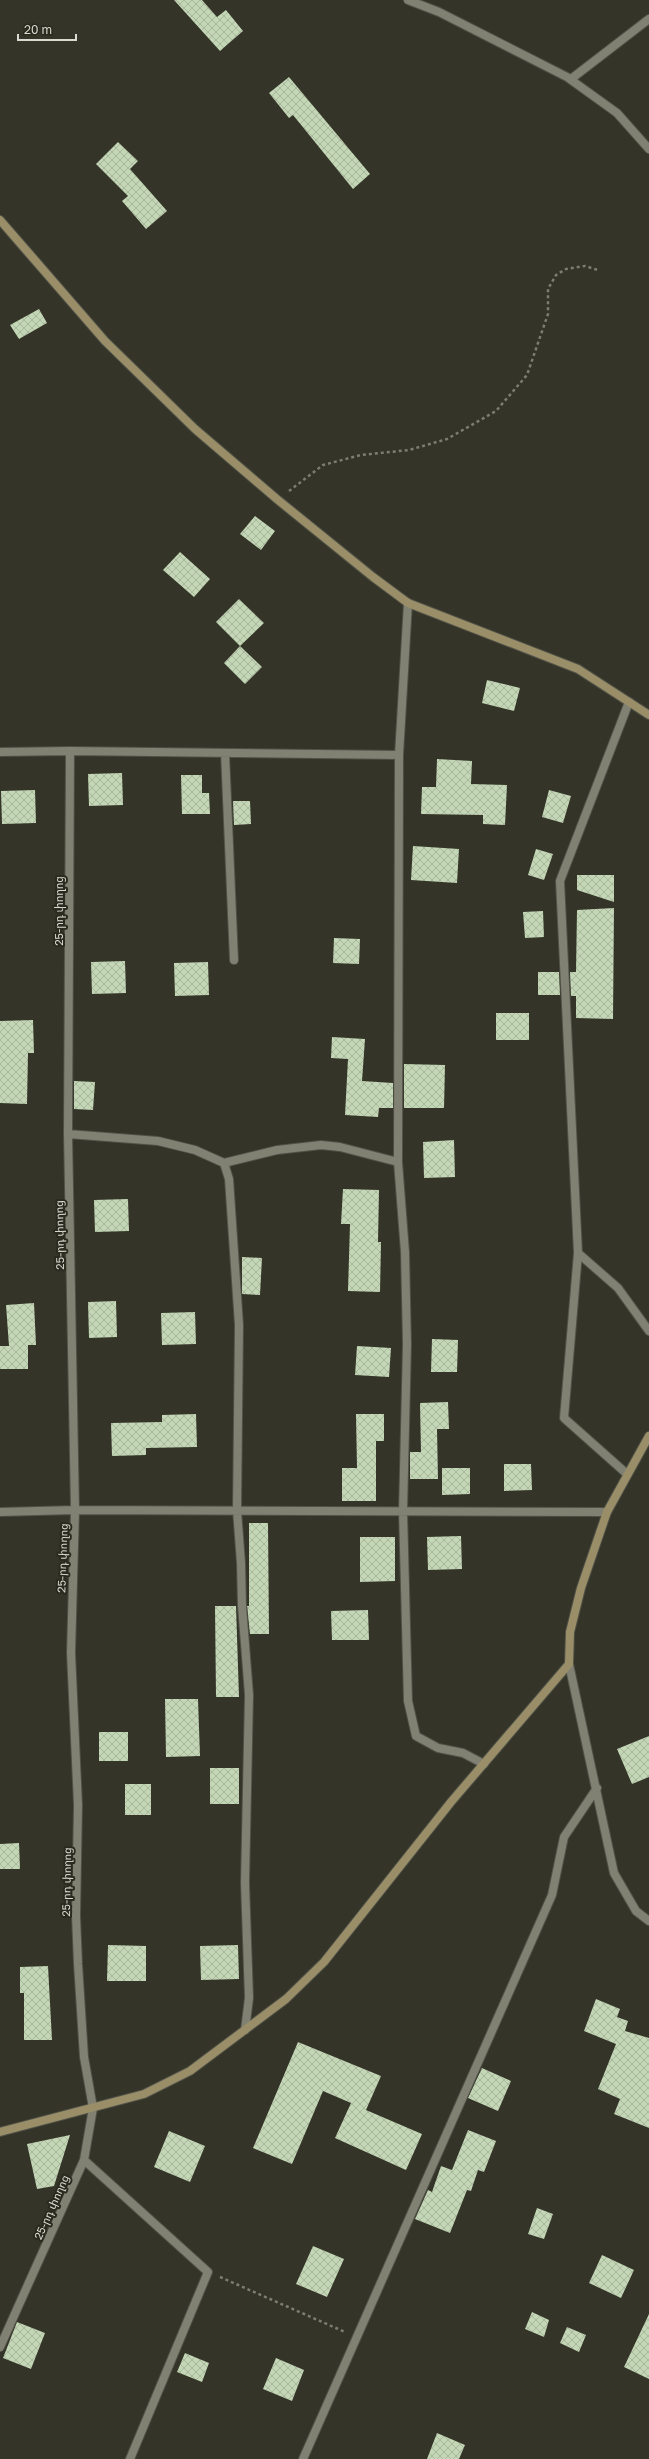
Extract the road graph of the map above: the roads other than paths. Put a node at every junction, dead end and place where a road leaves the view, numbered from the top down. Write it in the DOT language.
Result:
graph roads {
  1 [pos="408,0"];
  2 [pos="649,19"];
  3 [pos="571,79"];
  4 [pos="649,150"];
  5 [pos="0,220"];
  6 [pos="408,603"];
  7 [pos="629,702"];
  8 [pos="649,715"];
  9 [pos="70,751"];
  10 [pos="0,752"];
  11 [pos="225,753"];
  12 [pos="399,754"];
  13 [pos="234,960"];
  14 [pos="68,1134"];
  15 [pos="398,1162"];
  16 [pos="224,1163"];
  17 [pos="578,1253"];
  18 [pos="649,1330"];
  19 [pos="649,1436"];
  20 [pos="628,1474"];
  21 [pos="75,1510"];
  22 [pos="238,1510"];
  23 [pos="403,1511"];
  24 [pos="0,1512"];
  25 [pos="607,1512"];
  26 [pos="569,1664"];
  27 [pos="484,1764"];
  28 [pos="597,1788"];
  29 [pos="649,1921"];
  30 [pos="245,2030"];
  31 [pos="93,2108"];
  32 [pos="0,2132"];
  33 [pos="84,2160"];
  34 [pos="0,2347"];
  35 [pos="130,2459"];
  36 [pos="303,2459"];
  1 -- 3 [label="street"];
  2 -- 3 [label="street"];
  3 -- 4 [label="street"];
  5 -- 6 [label="street"];
  6 -- 7 [label="street"];
  6 -- 12 [label="street"];
  7 -- 8 [label="street"];
  7 -- 17 [label="street"];
  9 -- 10 [label="street"];
  9 -- 11 [label="street"];
  9 -- 14 [label="street, 25-րդ փողոց"];
  11 -- 12 [label="street"];
  11 -- 13 [label="street"];
  12 -- 15 [label="street"];
  14 -- 16 [label="street"];
  14 -- 21 [label="street, 25-րդ փողոց"];
  15 -- 16 [label="street"];
  15 -- 23 [label="street"];
  16 -- 22 [label="street"];
  17 -- 18 [label="street"];
  17 -- 20 [label="street"];
  19 -- 20 [label="street"];
  20 -- 25 [label="street"];
  21 -- 22 [label="street"];
  21 -- 24 [label="street"];
  21 -- 31 [label="street, 25-րդ փողոց"];
  22 -- 23 [label="street"];
  22 -- 30 [label="street"];
  23 -- 25 [label="street"];
  23 -- 27 [label="street"];
  25 -- 26 [label="street"];
  26 -- 27 [label="street"];
  26 -- 28 [label="street"];
  27 -- 30 [label="street"];
  28 -- 29 [label="street"];
  28 -- 36 [label="street"];
  30 -- 31 [label="street"];
  31 -- 32 [label="street"];
  31 -- 33 [label="street, 25-րդ փողոց"];
  33 -- 34 [label="street, 25-րդ փողոց"];
  33 -- 35 [label="street"];
}
